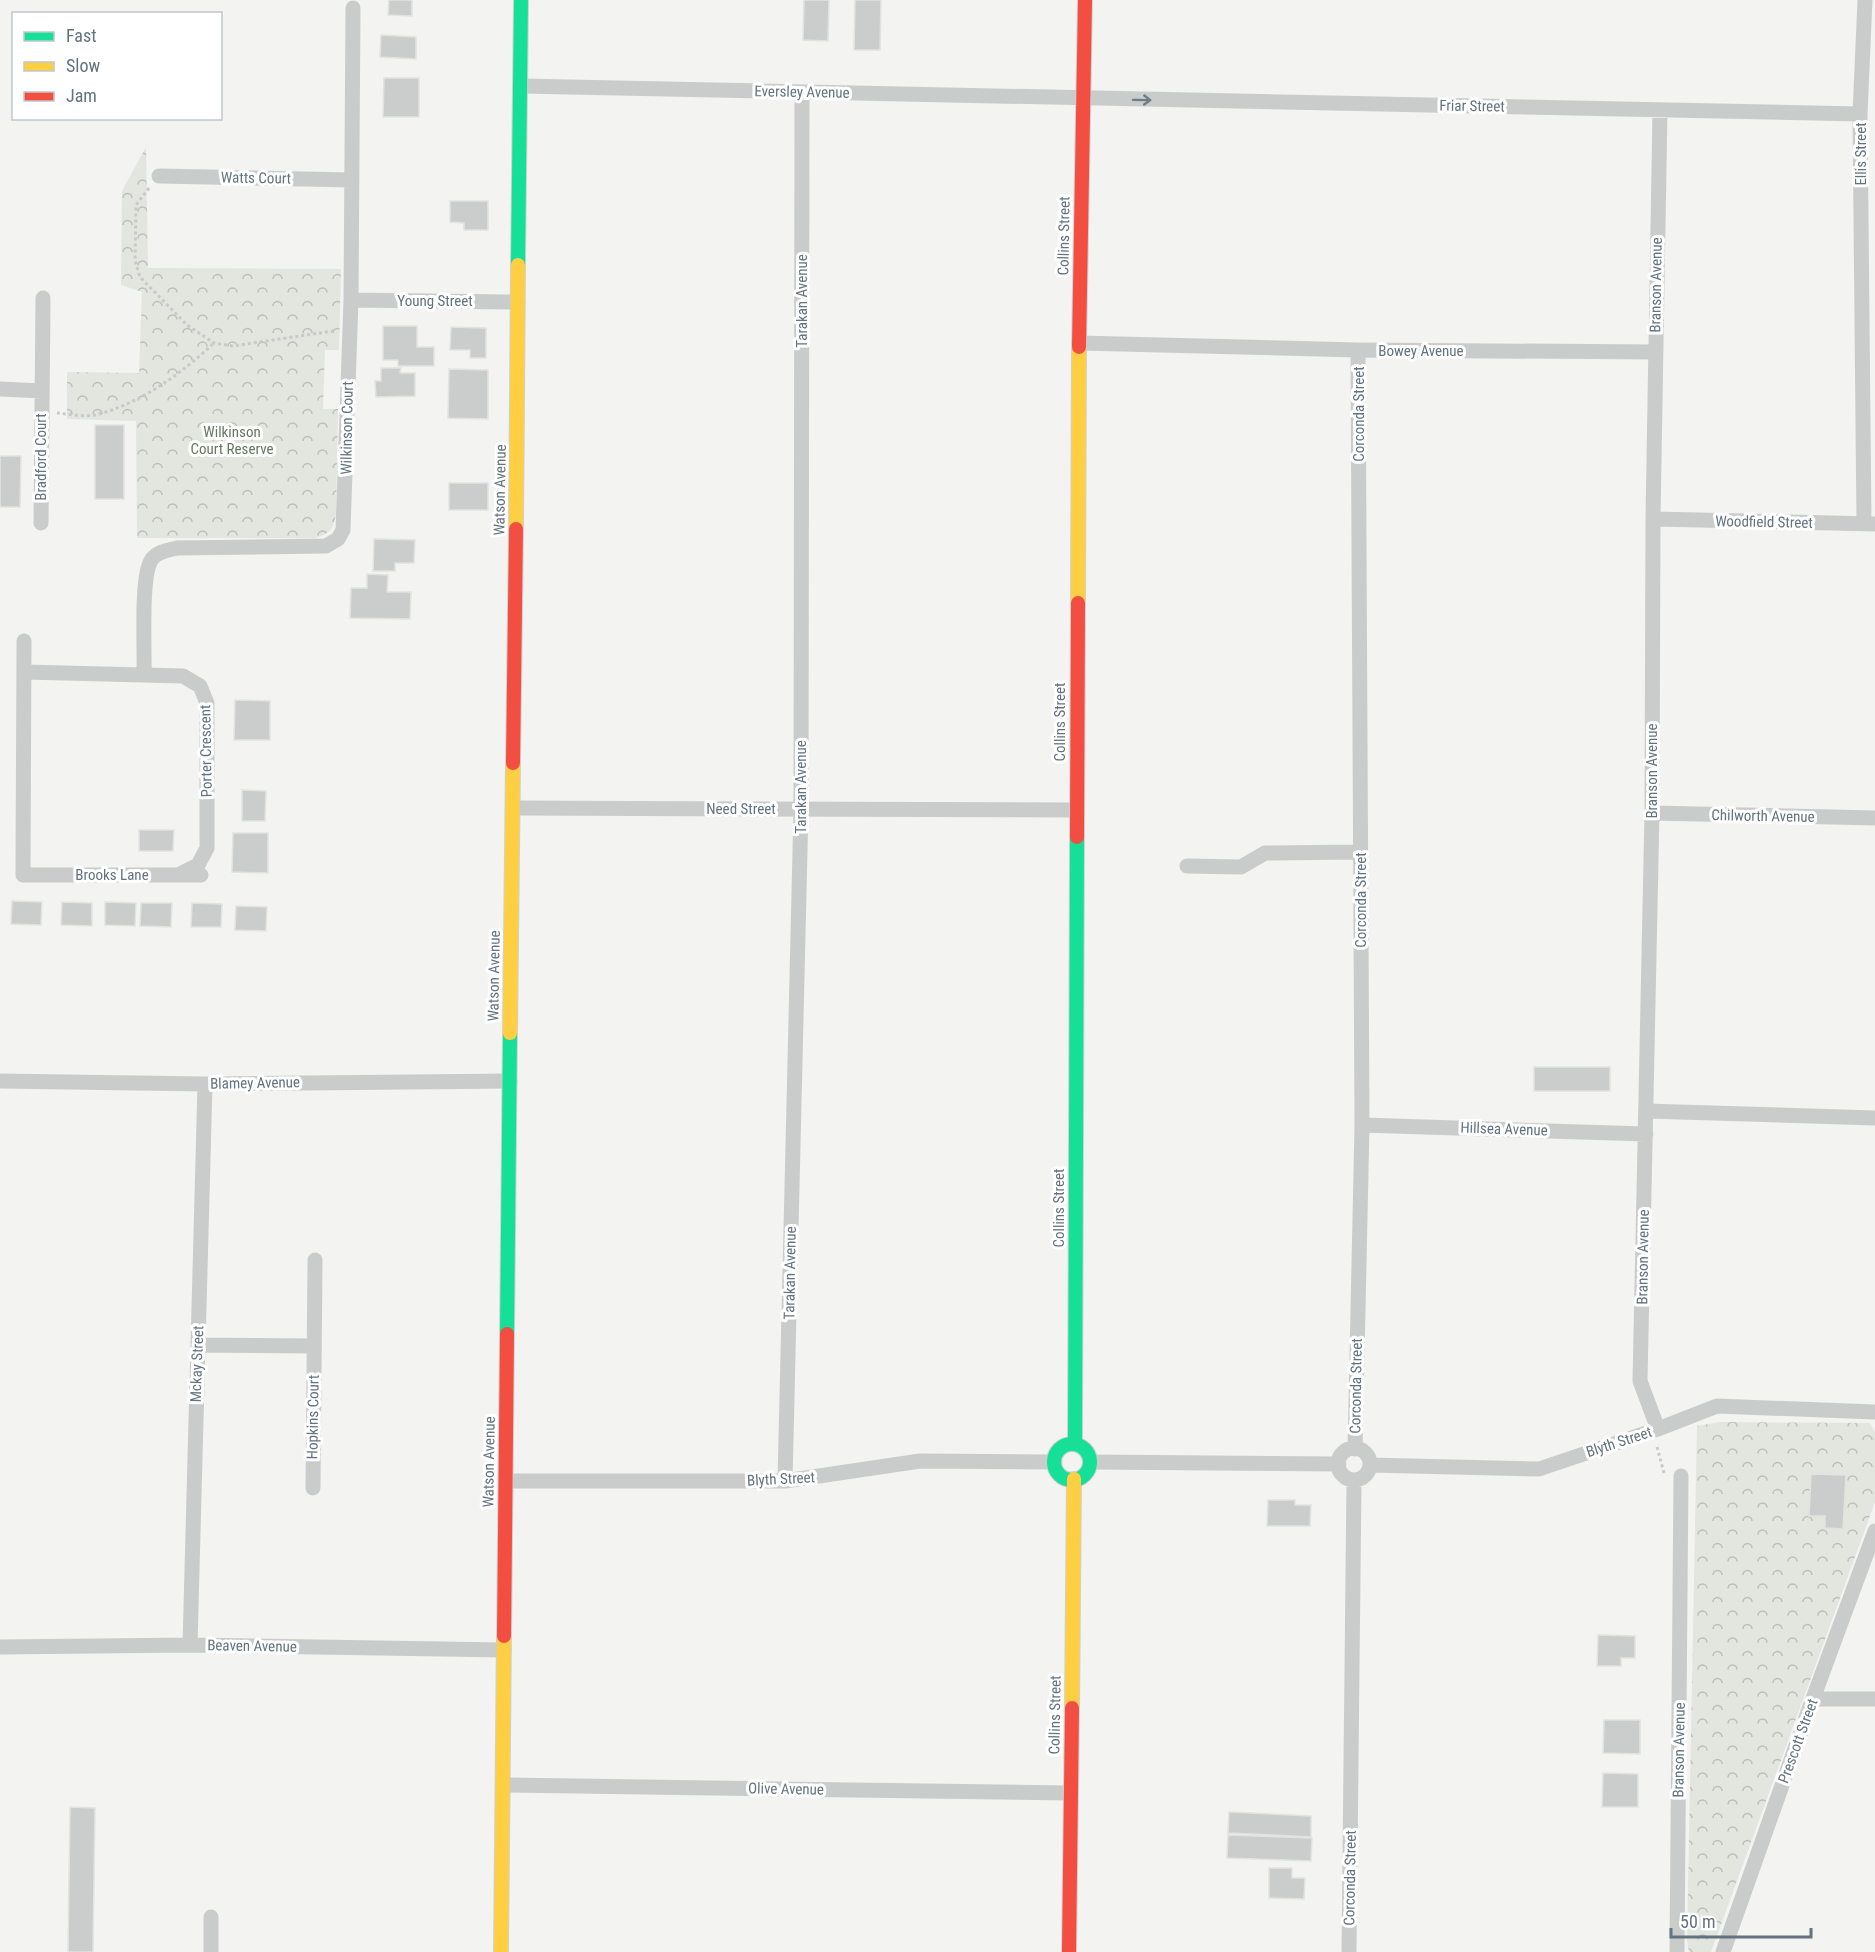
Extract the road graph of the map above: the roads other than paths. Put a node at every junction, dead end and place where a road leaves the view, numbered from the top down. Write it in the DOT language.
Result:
graph roads {
  1 [pos="521,0"];
  2 [pos="1085,0"];
  3 [pos="1865,0"];
  4 [pos="353,8"];
  5 [pos="520,86"];
  6 [pos="802,92"];
  7 [pos="1083,99"];
  8 [pos="1660,110"];
  9 [pos="1860,114"];
  10 [pos="159,177"];
  11 [pos="352,180"];
  12 [pos="43,298"];
  13 [pos="351,300"];
  14 [pos="518,302"];
  15 [pos="1079,343"];
  16 [pos="1358,350"];
  17 [pos="1655,352"];
  18 [pos="0,389"];
  19 [pos="42,391"];
  20 [pos="1653,519"];
  21 [pos="41,523"];
  22 [pos="1870,524"];
  23 [pos="24,641"];
  24 [pos="24,672"];
  25 [pos="144,674"];
  26 [pos="513,808"];
  27 [pos="801,809"];
  28 [pos="1076,810"];
  29 [pos="1652,813"];
  30 [pos="1875,818"];
  31 [pos="1360,852"];
  32 [pos="1187,866"];
  33 [pos="179,874"];
  34 [pos="201,875"];
  35 [pos="0,1081"];
  36 [pos="510,1081"];
  37 [pos="205,1084"];
  38 [pos="1646,1111"];
  39 [pos="1875,1118"];
  40 [pos="1362,1125"];
  41 [pos="1646,1134"];
  42 [pos="315,1260"];
  43 [pos="198,1345"];
  44 [pos="314,1346"];
  45 [pos="1872,1410"];
  46 [pos="1655,1430"];
  47 [pos="1075,1444"];
  48 [pos="1354,1449"];
  49 [pos="1055,1462"];
  50 [pos="1090,1462"];
  51 [pos="1339,1464"];
  52 [pos="1370,1465"];
  53 [pos="1074,1479"];
  54 [pos="1354,1480"];
  55 [pos="1681,1480"];
  56 [pos="785,1481"];
  57 [pos="506,1482"];
  58 [pos="313,1488"];
  59 [pos="1875,1531"];
  60 [pos="190,1645"];
  61 [pos="0,1647"];
  62 [pos="504,1650"];
  63 [pos="1813,1698"];
  64 [pos="1875,1700"];
  65 [pos="502,1785"];
  66 [pos="1070,1793"];
  67 [pos="212,1917"];
  68 [pos="211,1952"];
  69 [pos="501,1952"];
  70 [pos="1069,1952"];
  71 [pos="1349,1952"];
  72 [pos="1677,1952"];
  73 [pos="1724,1952"];
  1 -- 5 [label="street, Watson Avenue"];
  2 -- 7 [label="street, Collins Street"];
  3 -- 9 [label="street, Ellis Street"];
  4 -- 11 [label="street, Wilkinson Court"];
  5 -- 6 [label="street, Eversley Avenue"];
  5 -- 14 [label="street, Watson Avenue"];
  6 -- 7 [label="street, Eversley Avenue"];
  6 -- 27 [label="street, Tarakan Avenue"];
  7 -- 8 [label="street, Friar Street, one-way"];
  7 -- 15 [label="street, Collins Street"];
  8 -- 9 [label="street, Friar Street"];
  8 -- 17 [label="street, Branson Avenue"];
  9 -- 22 [label="street, Ellis Street"];
  10 -- 11 [label="street, Watts Court"];
  11 -- 13 [label="street, Wilkinson Court"];
  12 -- 19 [label="street, Bradford Court"];
  13 -- 14 [label="street, Young Street"];
  13 -- 25 [label="street, Wilkinson Court"];
  14 -- 26 [label="street, Watson Avenue"];
  15 -- 16 [label="street, Bowey Avenue"];
  15 -- 28 [label="street, Collins Street"];
  16 -- 17 [label="street, Bowey Avenue"];
  16 -- 31 [label="street, Corconda Street"];
  17 -- 20 [label="street, Branson Avenue"];
  18 -- 19 [label="street, Bradford Court"];
  19 -- 21 [label="street, Bradford Court"];
  20 -- 22 [label="street, Woodfield Street"];
  20 -- 29 [label="street, Branson Avenue"];
  23 -- 24 [label="street"];
  24 -- 25 [label="street, Porter Crescent"];
  24 -- 33 [label="street, Brooks Lane"];
  25 -- 33 [label="street, Porter Crescent"];
  26 -- 27 [label="street, Need Street"];
  26 -- 36 [label="street, Watson Avenue"];
  27 -- 28 [label="street, Need Street"];
  27 -- 56 [label="street, Tarakan Avenue"];
  28 -- 47 [label="street, Collins Street"];
  29 -- 30 [label="street, Chilworth Avenue"];
  29 -- 38 [label="street, Branson Avenue"];
  31 -- 32 [label="street"];
  31 -- 40 [label="street, Corconda Street"];
  33 -- 34 [label="street, Brooks Lane"];
  35 -- 37 [label="street, Blamey Avenue"];
  36 -- 37 [label="street, Blamey Avenue"];
  36 -- 57 [label="street, Watson Avenue"];
  37 -- 43 [label="street, Mckay Street"];
  38 -- 39 [label="street"];
  38 -- 41 [label="street, Branson Avenue"];
  40 -- 41 [label="street, Hillsea Avenue"];
  40 -- 48 [label="street, Corconda Street"];
  41 -- 46 [label="street, Branson Avenue"];
  42 -- 44 [label="street, Hopkins Court"];
  43 -- 44 [label="street"];
  43 -- 60 [label="street, Mckay Street"];
  44 -- 58 [label="street, Hopkins Court"];
  45 -- 46 [label="street, Blyth Street"];
  46 -- 52 [label="street, Blyth Street"];
  47 -- 49 [label="street"];
  47 -- 50 [label="street"];
  48 -- 51 [label="street"];
  48 -- 52 [label="street"];
  49 -- 53 [label="street"];
  49 -- 56 [label="street, Blyth Street"];
  50 -- 51 [label="street"];
  50 -- 53 [label="street"];
  51 -- 54 [label="street"];
  52 -- 54 [label="street"];
  53 -- 66 [label="street, Collins Street"];
  54 -- 71 [label="street, Corconda Street"];
  55 -- 72 [label="street, Branson Avenue"];
  56 -- 57 [label="street, Blyth Street"];
  57 -- 62 [label="street, Watson Avenue"];
  59 -- 63 [label="street, Prescott Street"];
  60 -- 61 [label="street, Beaven Avenue"];
  60 -- 62 [label="street, Beaven Avenue"];
  62 -- 65 [label="street, Watson Avenue"];
  63 -- 64 [label="street"];
  63 -- 73 [label="street, Prescott Street"];
  65 -- 66 [label="street, Olive Avenue"];
  65 -- 69 [label="street, Watson Avenue"];
  66 -- 70 [label="street, Collins Street"];
  67 -- 68 [label="street"];
}
